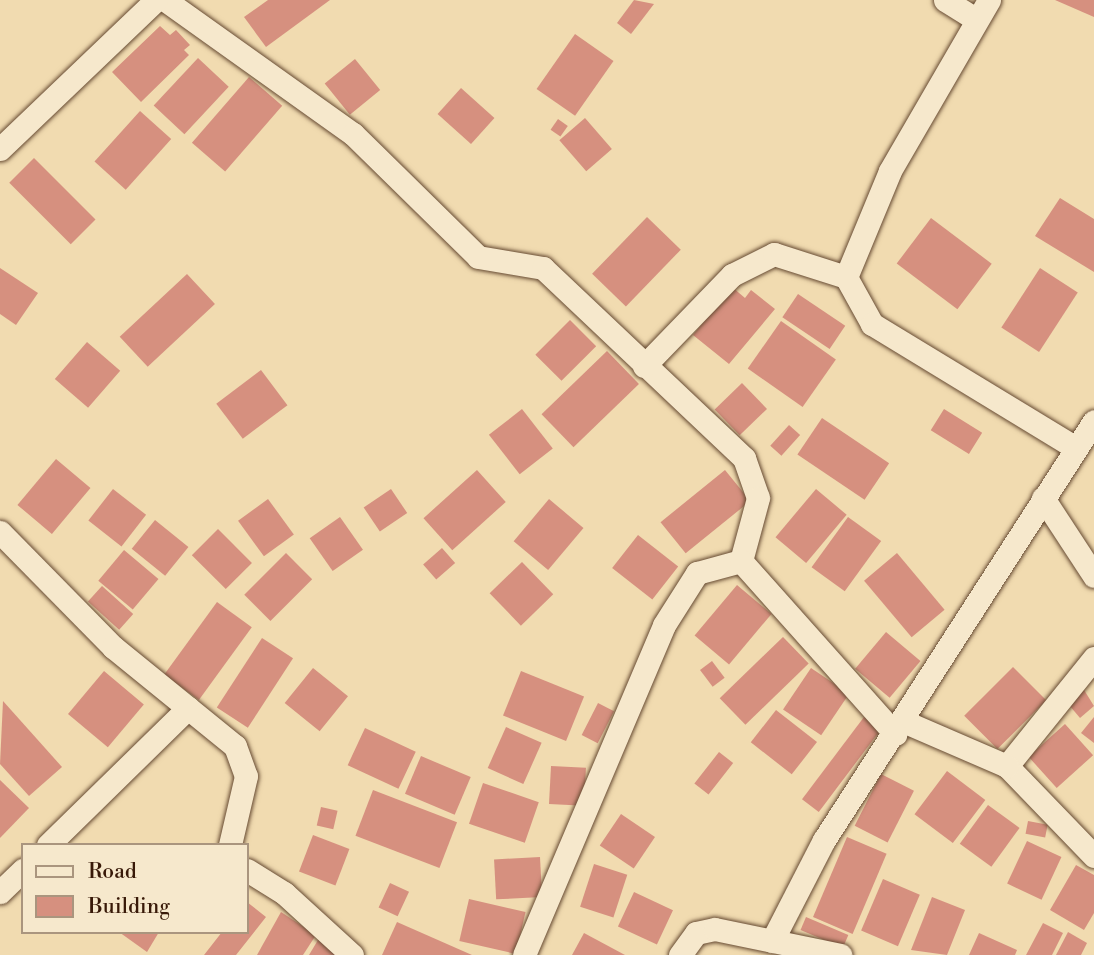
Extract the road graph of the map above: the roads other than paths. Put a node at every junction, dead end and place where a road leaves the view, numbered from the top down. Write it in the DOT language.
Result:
graph roads {
  1 [pos="156,0"];
  2 [pos="165,0"];
  3 [pos="945,0"];
  4 [pos="989,0"];
  5 [pos="975,19"];
  6 [pos="0,149"];
  7 [pos="846,277"];
  8 [pos="644,366"];
  9 [pos="1094,421"];
  10 [pos="1074,447"];
  11 [pos="1043,498"];
  12 [pos="0,532"];
  13 [pos="741,561"];
  14 [pos="1094,576"];
  15 [pos="1094,658"];
  16 [pos="188,708"];
  17 [pos="899,728"];
  18 [pos="1007,766"];
  19 [pos="50,843"];
  20 [pos="230,843"];
  21 [pos="1094,856"];
  22 [pos="248,871"];
  23 [pos="21,872"];
  24 [pos="0,892"];
  25 [pos="772,941"];
  26 [pos="352,955"];
  27 [pos="524,955"];
  28 [pos="680,955"];
  29 [pos="840,955"];
  1 -- 6 [label="street"];
  2 -- 8 [label="street"];
  3 -- 5 [label="street"];
  4 -- 5 [label="street"];
  5 -- 7 [label="street"];
  7 -- 8 [label="street"];
  7 -- 10 [label="street"];
  8 -- 13 [label="street"];
  9 -- 10 [label="street"];
  10 -- 11 [label="street"];
  11 -- 14 [label="street"];
  11 -- 17 [label="street"];
  12 -- 16 [label="street"];
  13 -- 17 [label="street"];
  13 -- 27 [label="street"];
  15 -- 18 [label="street"];
  16 -- 19 [label="street"];
  16 -- 20 [label="street"];
  17 -- 18 [label="street"];
  17 -- 25 [label="street"];
  18 -- 21 [label="street"];
  22 -- 26 [label="street"];
  23 -- 24 [label="street"];
  25 -- 28 [label="street"];
  25 -- 29 [label="street"];
}
